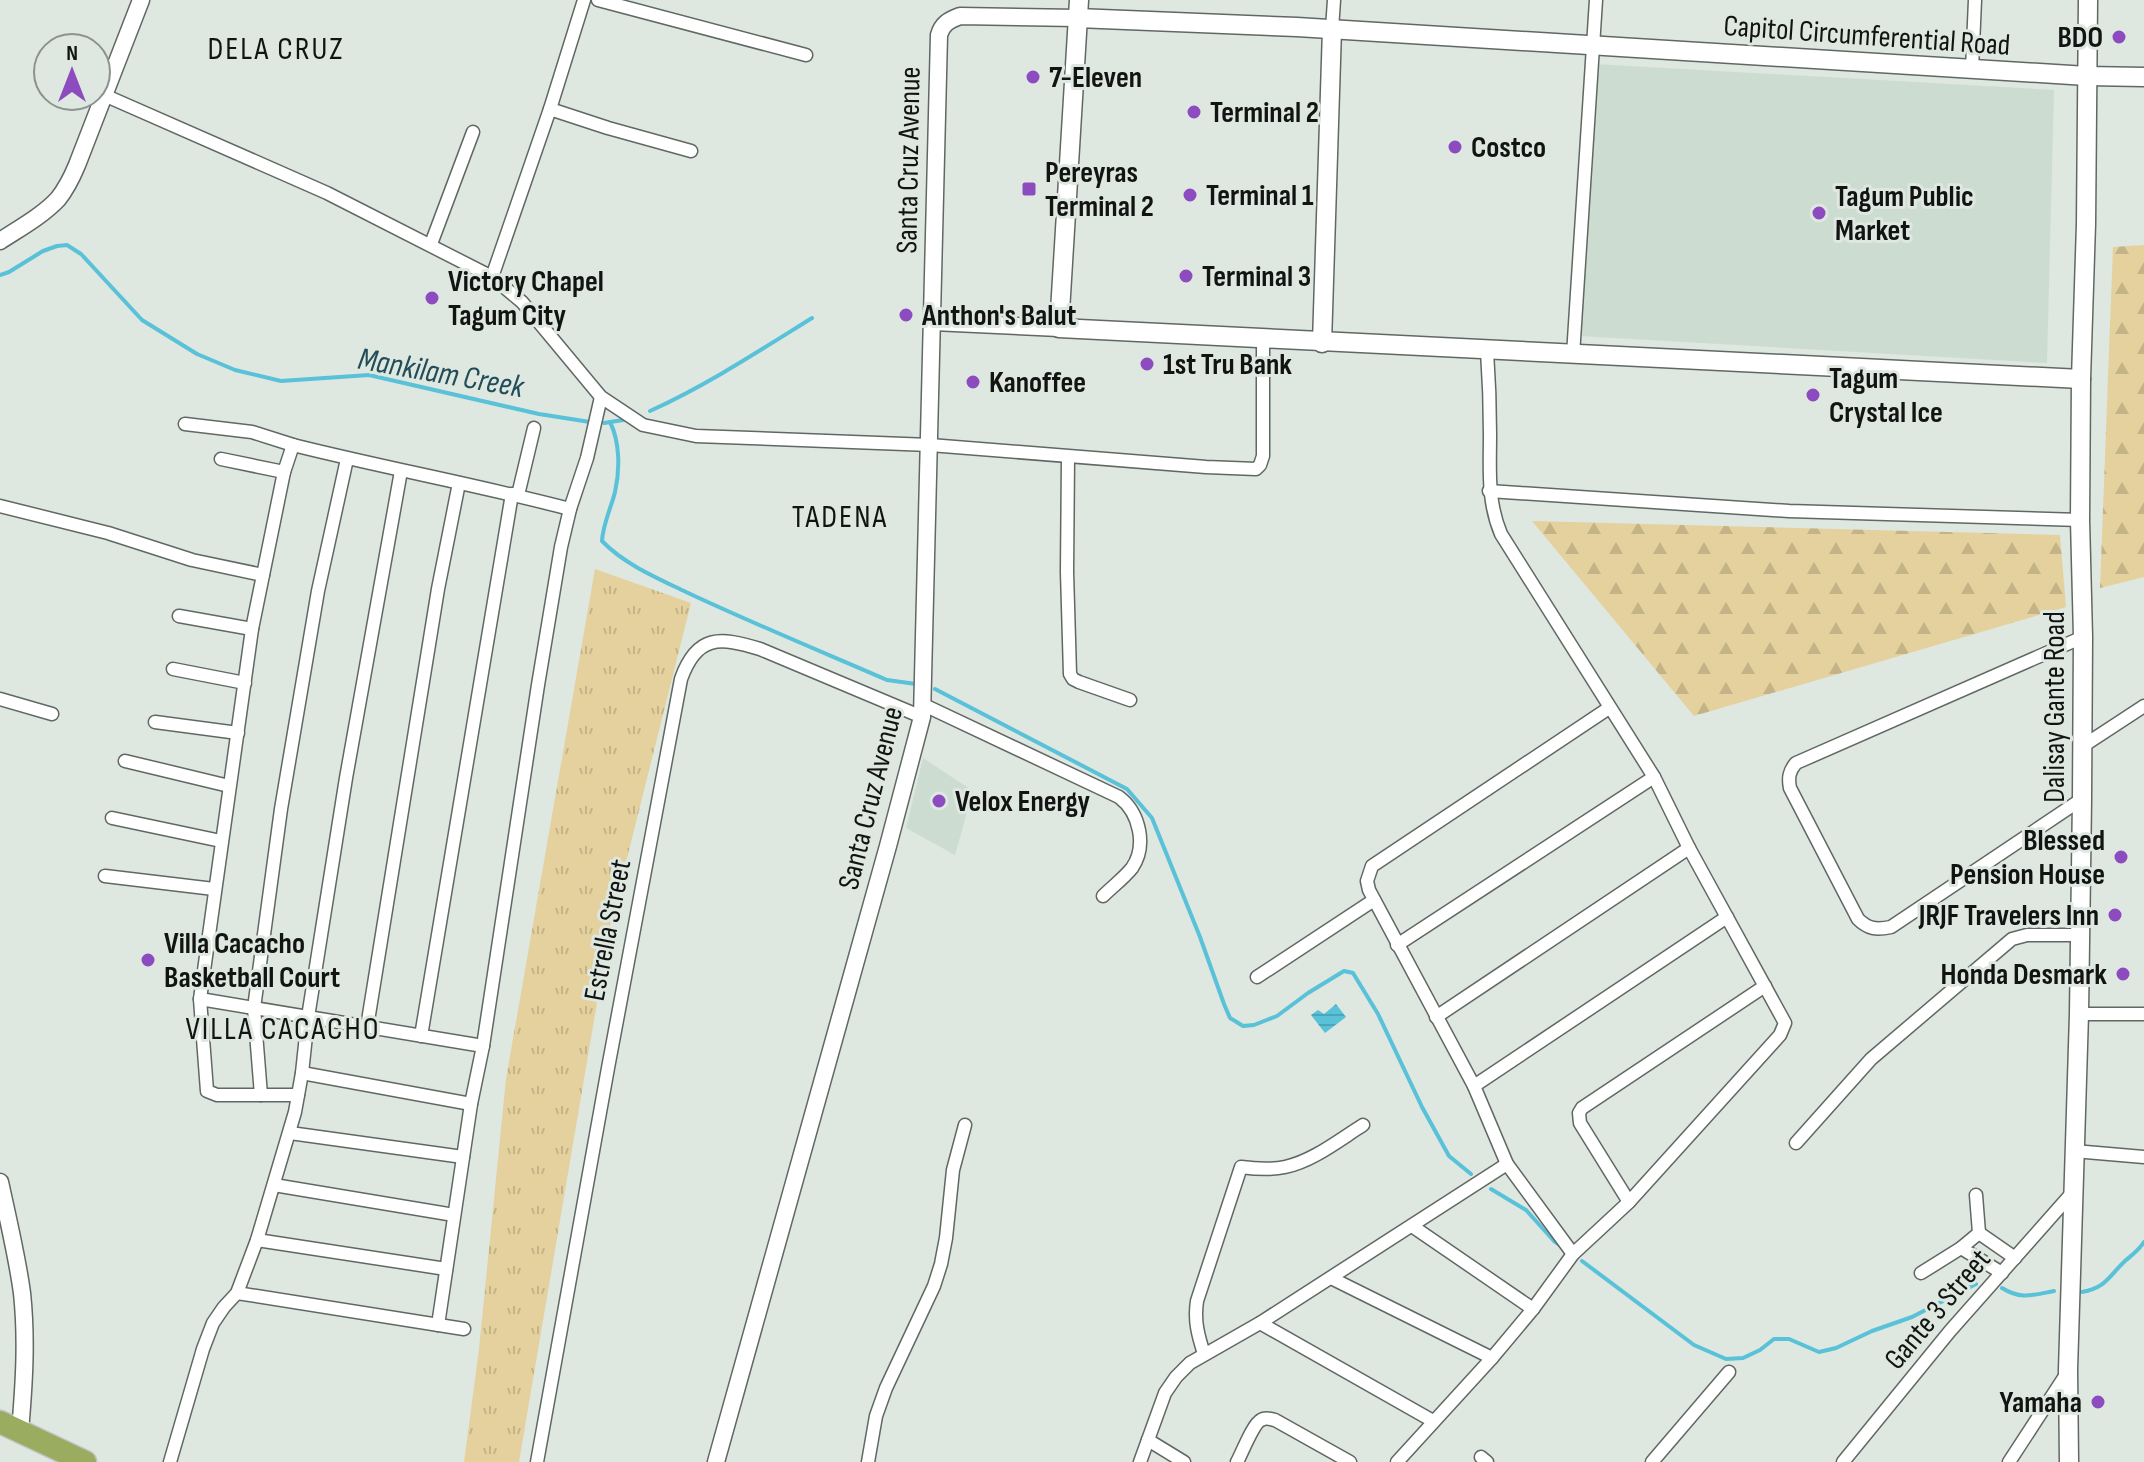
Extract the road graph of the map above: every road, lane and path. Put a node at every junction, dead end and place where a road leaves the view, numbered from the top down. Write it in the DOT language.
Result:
graph roads {
  1 [pos="141,0"];
  2 [pos="584,0"];
  3 [pos="598,0"];
  4 [pos="1334,0"];
  5 [pos="1596,0"];
  6 [pos="1975,0"];
  7 [pos="2088,0"];
  8 [pos="1078,9"];
  9 [pos="1332,29"];
  10 [pos="1592,46"];
  11 [pos="806,55"];
  12 [pos="1972,69"];
  13 [pos="112,74"];
  14 [pos="2087,76"];
  15 [pos="2144,77"];
  16 [pos="112,99"];
  17 [pos="550,109"];
  18 [pos="97,112"];
  19 [pos="473,132"];
  20 [pos="691,151"];
  21 [pos="0,241"];
  22 [pos="431,244"];
  23 [pos="492,277"];
  24 [pos="933,322"];
  25 [pos="1059,328"];
  26 [pos="1263,339"];
  27 [pos="1322,343"];
  28 [pos="1487,351"];
  29 [pos="1573,355"];
  30 [pos="2081,379"];
  31 [pos="601,397"];
  32 [pos="185,424"];
  33 [pos="534,428"];
  34 [pos="293,445"];
  35 [pos="930,445"];
  36 [pos="1068,457"];
  37 [pos="221,459"];
  38 [pos="347,459"];
  39 [pos="401,471"];
  40 [pos="284,472"];
  41 [pos="459,483"];
  42 [pos="1489,491"];
  43 [pos="515,494"];
  44 [pos="0,506"];
  45 [pos="570,509"];
  46 [pos="2080,520"];
  47 [pos="263,575"];
  48 [pos="179,616"];
  49 [pos="252,629"];
  50 [pos="2083,637"];
  51 [pos="173,669"];
  52 [pos="245,683"];
  53 [pos="0,699"];
  54 [pos="1130,700"];
  55 [pos="2144,706"];
  56 [pos="1609,708"];
  57 [pos="923,711"];
  58 [pos="52,714"];
  59 [pos="155,722"];
  60 [pos="238,733"];
  61 [pos="2083,746"];
  62 [pos="125,761"];
  63 [pos="1654,777"];
  64 [pos="229,786"];
  65 [pos="2082,799"];
  66 [pos="112,818"];
  67 [pos="221,841"];
  68 [pos="1689,848"];
  69 [pos="105,876"];
  70 [pos="214,889"];
  71 [pos="1103,896"];
  72 [pos="1374,900"];
  73 [pos="1727,917"];
  74 [pos="2079,935"];
  75 [pos="1397,945"];
  76 [pos="1257,977"];
  77 [pos="1765,986"];
  78 [pos="200,999"];
  79 [pos="254,1008"];
  80 [pos="2079,1014"];
  81 [pos="2144,1014"];
  82 [pos="308,1017"];
  83 [pos="1436,1017"];
  84 [pos="367,1027"];
  85 [pos="421,1036"];
  86 [pos="483,1046"];
  87 [pos="302,1073"];
  88 [pos="1474,1086"];
  89 [pos="261,1095"];
  90 [pos="298,1095"];
  91 [pos="471,1104"];
  92 [pos="965,1125"];
  93 [pos="1363,1125"];
  94 [pos="290,1133"];
  95 [pos="1796,1143"];
  96 [pos="2074,1151"];
  97 [pos="463,1157"];
  98 [pos="2144,1157"];
  99 [pos="1507,1164"];
  100 [pos="0,1182"];
  101 [pos="274,1185"];
  102 [pos="2073,1192"];
  103 [pos="1976,1195"];
  104 [pos="1629,1202"];
  105 [pos="454,1215"];
  106 [pos="1412,1226"];
  107 [pos="1979,1233"];
  108 [pos="257,1240"];
  109 [pos="1961,1248"];
  110 [pos="1573,1254"];
  111 [pos="2015,1258"];
  112 [pos="446,1269"];
  113 [pos="1921,1273"];
  114 [pos="2002,1273"];
  115 [pos="1331,1278"];
  116 [pos="237,1293"];
  117 [pos="1533,1309"];
  118 [pos="1260,1323"];
  119 [pos="438,1325"];
  120 [pos="464,1329"];
  121 [pos="1204,1354"];
  122 [pos="1492,1358"];
  123 [pos="2068,1370"];
  124 [pos="1729,1372"];
  125 [pos="1433,1421"];
  126 [pos="10,1427"];
  127 [pos="1148,1440"];
  128 [pos="85,1462"];
  129 [pos="170,1462"];
  130 [pos="537,1462"];
  131 [pos="716,1462"];
  132 [pos="868,1462"];
  133 [pos="1140,1462"];
  134 [pos="1184,1462"];
  135 [pos="1237,1462"];
  136 [pos="1350,1462"];
  137 [pos="1397,1462"];
  138 [pos="1652,1462"];
  139 [pos="1843,1462"];
  140 [pos="2009,1462"];
  141 [pos="2070,1462"];
  1 -- 13 [label="street"];
  2 -- 17 [label="street"];
  3 -- 11 [label="street"];
  4 -- 9 [label="street"];
  5 -- 10 [label="street"];
  6 -- 12 [label="street"];
  7 -- 14 [label="main road, Dalisay Gante Road"];
  8 -- 9 [label="main road, Capitol Circumferential Road"];
  8 -- 24 [label="street, Santa Cruz Avenue"];
  8 -- 25 [label="main road"];
  9 -- 10 [label="main road, Capitol Circumferential Road"];
  9 -- 27 [label="main road"];
  10 -- 12 [label="main road, Capitol Circumferential Road"];
  10 -- 29 [label="street"];
  12 -- 14 [label="main road, Capitol Circumferential Road"];
  14 -- 15 [label="main road, Capitol Circumferential Road"];
  14 -- 30 [label="main road, Dalisay Gante Road"];
  16 -- 22 [label="street"];
  17 -- 20 [label="street"];
  17 -- 23 [label="street"];
  18 -- 21 [label="street"];
  19 -- 22 [label="street"];
  22 -- 23 [label="street"];
  23 -- 31 [label="street"];
  24 -- 25 [label="street"];
  24 -- 35 [label="street, Santa Cruz Avenue"];
  25 -- 26 [label="main road"];
  26 -- 27 [label="main road"];
  26 -- 36 [label="street"];
  27 -- 28 [label="main road"];
  28 -- 29 [label="main road"];
  28 -- 42 [label="street"];
  29 -- 30 [label="main road"];
  30 -- 46 [label="main road, Dalisay Gante Road"];
  31 -- 35 [label="street"];
  31 -- 45 [label="street"];
  32 -- 34 [label="street"];
  33 -- 43 [label="street"];
  34 -- 38 [label="street"];
  34 -- 40 [label="street"];
  35 -- 36 [label="street"];
  35 -- 57 [label="street, Santa Cruz Avenue"];
  36 -- 54 [label="street"];
  37 -- 40 [label="street"];
  38 -- 39 [label="street"];
  38 -- 79 [label="street"];
  39 -- 41 [label="street"];
  39 -- 82 [label="street"];
  40 -- 47 [label="street"];
  41 -- 43 [label="street"];
  41 -- 84 [label="street"];
  42 -- 46 [label="street"];
  42 -- 56 [label="street"];
  43 -- 45 [label="street"];
  43 -- 85 [label="street"];
  44 -- 47 [label="street"];
  45 -- 86 [label="street"];
  46 -- 50 [label="main road, Dalisay Gante Road"];
  47 -- 49 [label="street"];
  48 -- 49 [label="street"];
  49 -- 52 [label="street"];
  50 -- 61 [label="main road, Dalisay Gante Road"];
  50 -- 65 [label="street"];
  51 -- 52 [label="street"];
  52 -- 60 [label="street"];
  53 -- 58 [label="street"];
  55 -- 61 [label="street"];
  56 -- 63 [label="street"];
  56 -- 72 [label="street"];
  57 -- 71 [label="street, Estrella Street"];
  57 -- 130 [label="street, Estrella Street"];
  57 -- 131 [label="street, Santa Cruz Avenue"];
  59 -- 60 [label="street"];
  60 -- 64 [label="street"];
  61 -- 65 [label="main road, Dalisay Gante Road"];
  62 -- 64 [label="street"];
  63 -- 68 [label="street"];
  63 -- 75 [label="street"];
  64 -- 67 [label="street"];
  65 -- 74 [label="main road, Dalisay Gante Road"];
  66 -- 67 [label="street"];
  67 -- 70 [label="street"];
  68 -- 73 [label="street"];
  68 -- 83 [label="street"];
  69 -- 70 [label="street"];
  70 -- 78 [label="street"];
  72 -- 75 [label="street"];
  72 -- 76 [label="street"];
  73 -- 77 [label="street"];
  73 -- 88 [label="street"];
  74 -- 80 [label="main road, Dalisay Gante Road"];
  74 -- 95 [label="street"];
  75 -- 83 [label="street"];
  77 -- 104 [label="street"];
  77 -- 104 [label="street"];
  78 -- 79 [label="street"];
  78 -- 89 [label="street"];
  79 -- 82 [label="street"];
  79 -- 89 [label="street"];
  80 -- 81 [label="street"];
  80 -- 96 [label="main road, Dalisay Gante Road"];
  82 -- 84 [label="street"];
  82 -- 87 [label="street"];
  83 -- 88 [label="street"];
  84 -- 85 [label="street"];
  85 -- 86 [label="street"];
  86 -- 91 [label="street"];
  87 -- 90 [label="street"];
  87 -- 91 [label="street"];
  88 -- 99 [label="street"];
  89 -- 90 [label="street"];
  90 -- 94 [label="street"];
  91 -- 97 [label="street"];
  92 -- 132 [label="street"];
  93 -- 121 [label="street"];
  94 -- 97 [label="street"];
  94 -- 101 [label="street"];
  96 -- 98 [label="street"];
  96 -- 102 [label="main road, Dalisay Gante Road"];
  97 -- 105 [label="street"];
  99 -- 106 [label="street"];
  99 -- 110 [label="street"];
  100 -- 126 [label="street"];
  101 -- 105 [label="street"];
  101 -- 108 [label="street"];
  102 -- 111 [label="street, Gante 3 Street"];
  102 -- 123 [label="main road, Dalisay Gante Road"];
  103 -- 107 [label="street"];
  104 -- 110 [label="street"];
  105 -- 112 [label="street"];
  106 -- 115 [label="street"];
  106 -- 117 [label="street"];
  107 -- 109 [label="street"];
  107 -- 111 [label="street"];
  108 -- 112 [label="street"];
  108 -- 116 [label="street"];
  109 -- 113 [label="street"];
  109 -- 114 [label="street"];
  110 -- 117 [label="street"];
  111 -- 114 [label="street, Gante 3 Street"];
  112 -- 119 [label="street"];
  114 -- 139 [label="street, Gante 3 Street"];
  115 -- 118 [label="street"];
  115 -- 122 [label="street"];
  116 -- 119 [label="street"];
  116 -- 129 [label="street"];
  117 -- 122 [label="street"];
  118 -- 121 [label="street"];
  118 -- 125 [label="street"];
  119 -- 120 [label="street"];
  121 -- 127 [label="street"];
  122 -- 125 [label="street"];
  123 -- 140 [label="street"];
  123 -- 141 [label="main road, Dalisay Gante Road"];
  124 -- 138 [label="street"];
  125 -- 137 [label="street"];
  126 -- 128 [label="highway"];
  127 -- 133 [label="street"];
  127 -- 134 [label="street"];
  135 -- 136 [label="street"];
}
